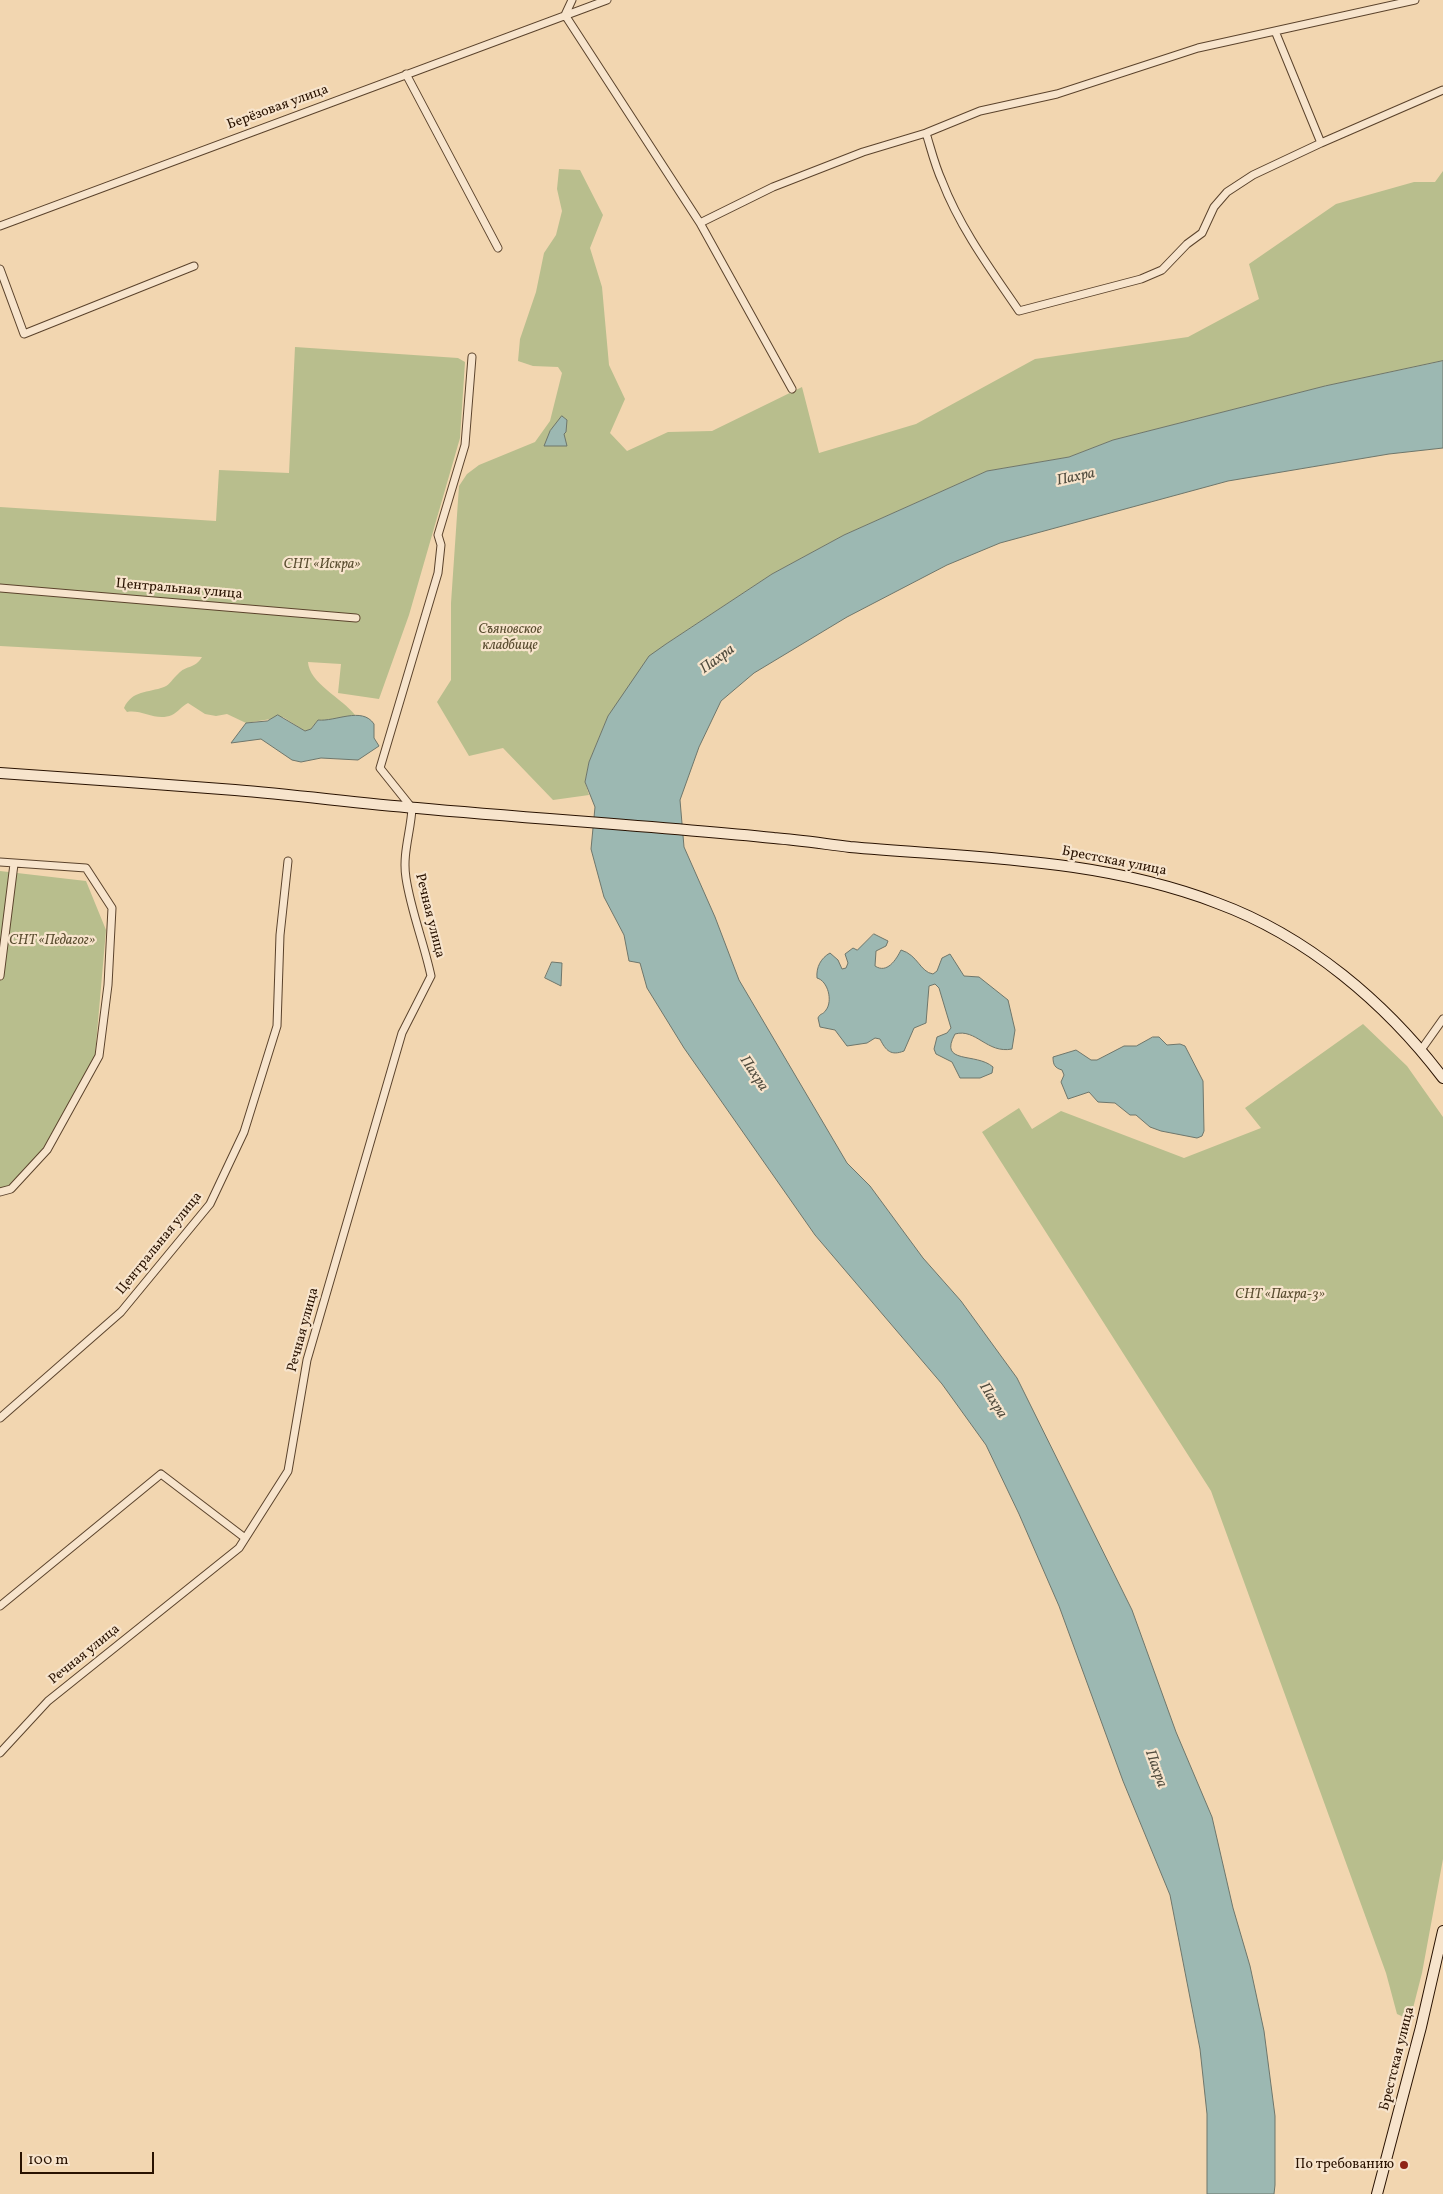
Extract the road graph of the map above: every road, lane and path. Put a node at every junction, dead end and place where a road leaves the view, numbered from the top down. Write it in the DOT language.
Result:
graph roads {
  1 [pos="572,0"];
  2 [pos="607,0"];
  3 [pos="1415,0"];
  4 [pos="565,15"];
  5 [pos="1275,31"];
  6 [pos="406,74"];
  7 [pos="1443,90"];
  8 [pos="926,133"];
  9 [pos="1321,143"];
  10 [pos="700,223"];
  11 [pos="0,226"];
  12 [pos="498,248"];
  13 [pos="194,266"];
  14 [pos="0,269"];
  15 [pos="472,357"];
  16 [pos="792,388"];
  17 [pos="0,588"];
  18 [pos="356,618"];
  19 [pos="0,773"];
  20 [pos="412,808"];
  21 [pos="288,861"];
  22 [pos="0,862"];
  23 [pos="14,864"];
  24 [pos="0,976"];
  25 [pos="1443,1019"];
  26 [pos="1421,1050"];
  27 [pos="1443,1078"];
  28 [pos="0,1192"];
  29 [pos="0,1418"];
  30 [pos="245,1538"];
  31 [pos="0,1606"];
  32 [pos="0,1753"];
  33 [pos="1443,1931"];
  34 [pos="1377,2194"];
  1 -- 4 [label="street"];
  2 -- 4 [label="street, Берёзовая улица"];
  3 -- 5 [label="street"];
  4 -- 6 [label="street, Берёзовая улица"];
  4 -- 10 [label="street"];
  5 -- 8 [label="street"];
  5 -- 9 [label="street"];
  6 -- 11 [label="street, Берёзовая улица"];
  6 -- 12 [label="street"];
  7 -- 9 [label="street"];
  8 -- 9 [label="street"];
  8 -- 10 [label="street"];
  10 -- 16 [label="street"];
  13 -- 14 [label="street"];
  15 -- 20 [label="street"];
  17 -- 18 [label="street, Центральная улица"];
  19 -- 20 [label="main road, Брестская улица"];
  20 -- 26 [label="main road, Брестская улица"];
  20 -- 30 [label="street, Речная улица"];
  21 -- 29 [label="street, Центральная улица"];
  22 -- 23 [label="street"];
  23 -- 24 [label="street"];
  23 -- 28 [label="street"];
  25 -- 26 [label="street"];
  26 -- 27 [label="main road, Брестская улица"];
  30 -- 31 [label="street"];
  30 -- 32 [label="street, Речная улица"];
  33 -- 34 [label="main road, Брестская улица"];
}
